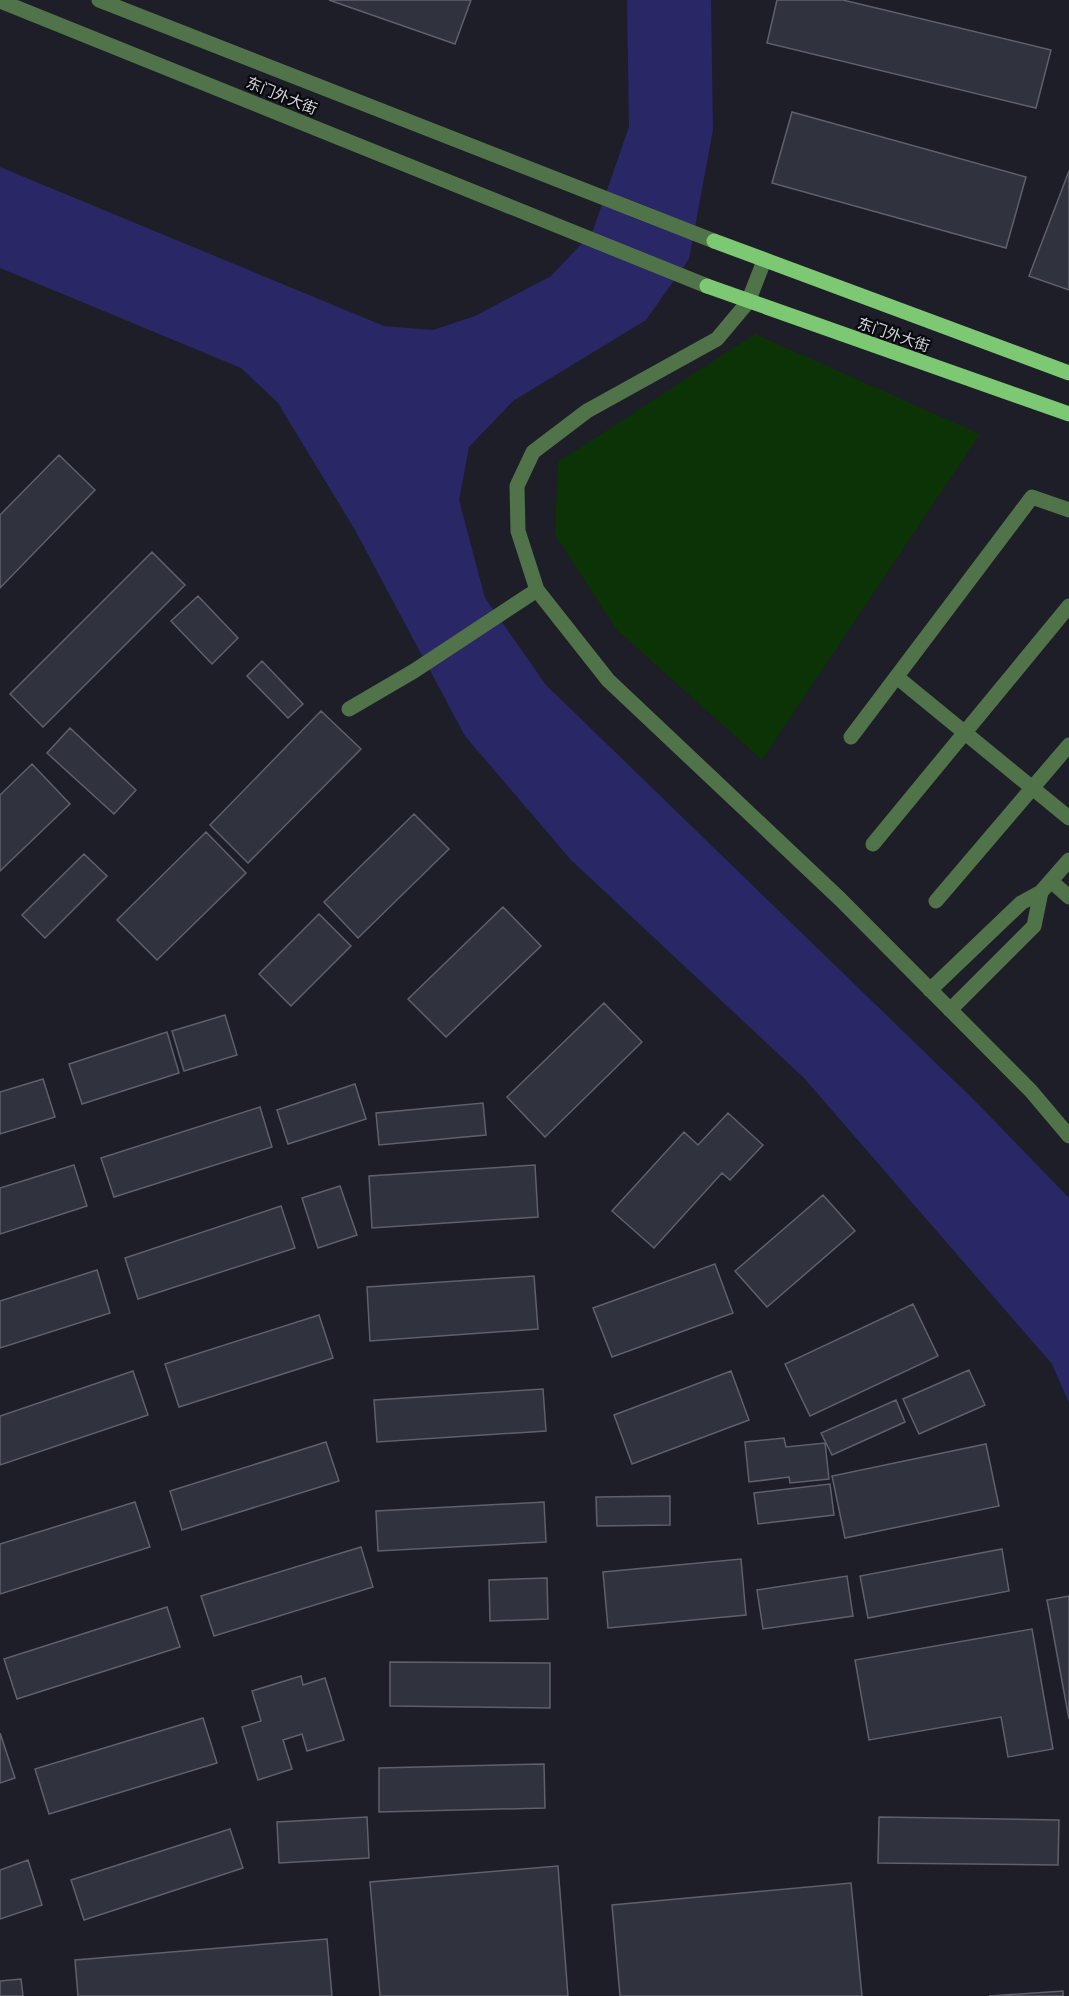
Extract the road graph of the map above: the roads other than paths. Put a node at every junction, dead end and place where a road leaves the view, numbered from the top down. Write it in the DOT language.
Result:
graph roads {
  1 [pos="99,0"];
  2 [pos="0,1"];
  3 [pos="714,241"];
  4 [pos="764,261"];
  5 [pos="707,286"];
  6 [pos="748,302"];
  7 [pos="1069,372"];
  8 [pos="1069,414"];
  9 [pos="1069,510"];
  10 [pos="531,594"];
  11 [pos="1069,606"];
  12 [pos="898,678"];
  13 [pos="349,709"];
  14 [pos="965,734"];
  15 [pos="851,736"];
  16 [pos="1069,744"];
  17 [pos="1032,788"];
  18 [pos="1069,818"];
  19 [pos="873,844"];
  20 [pos="1069,860"];
  21 [pos="1046,887"];
  22 [pos="1069,897"];
  23 [pos="936,901"];
  24 [pos="930,990"];
  25 [pos="950,1010"];
  26 [pos="1069,1136"];
  1 -- 3 [label="street, 东门外大街"];
  2 -- 5 [label="street, 东门外大街"];
  3 -- 4 [label="main road, 东门外大街"];
  4 -- 6 [label="street"];
  4 -- 7 [label="main road, 东门外大街"];
  5 -- 6 [label="main road, 东门外大街"];
  6 -- 8 [label="main road, 东门外大街"];
  6 -- 10 [label="street"];
  9 -- 12 [label="street"];
  10 -- 13 [label="street"];
  10 -- 24 [label="street"];
  11 -- 14 [label="street"];
  12 -- 14 [label="street"];
  12 -- 15 [label="street"];
  14 -- 17 [label="street"];
  14 -- 19 [label="street"];
  16 -- 17 [label="street"];
  17 -- 18 [label="street"];
  17 -- 23 [label="street"];
  20 -- 21 [label="street"];
  21 -- 22 [label="street"];
  21 -- 24 [label="street"];
  21 -- 25 [label="street"];
  24 -- 25 [label="street"];
  25 -- 26 [label="street"];
}
